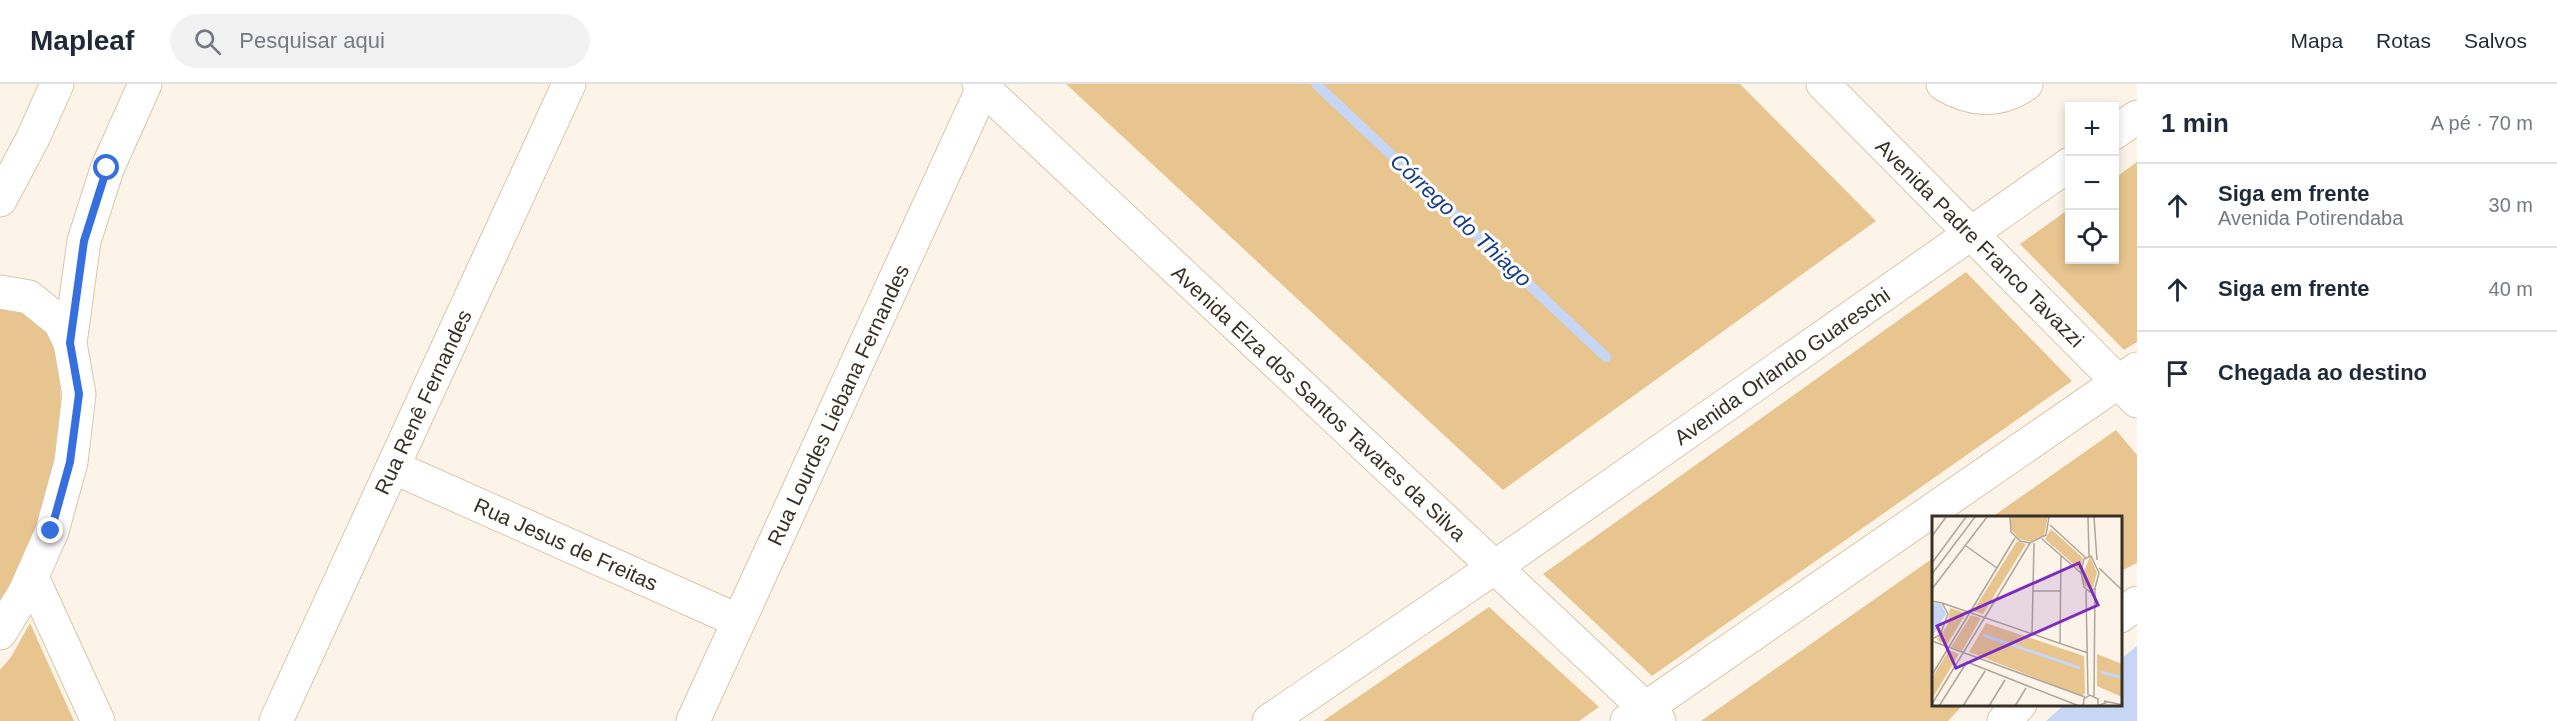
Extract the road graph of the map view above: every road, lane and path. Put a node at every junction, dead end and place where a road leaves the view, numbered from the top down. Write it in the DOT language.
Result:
graph roads {
  1 [pos="57,84"];
  2 [pos="146,84"];
  3 [pos="569,84"];
  4 [pos="1823,84"];
  5 [pos="1943,84"];
  6 [pos="2026,84"];
  7 [pos="981,86"];
  8 [pos="2137,117"];
  9 [pos="2119,130"];
  10 [pos="2065,168"];
  11 [pos="0,200"];
  12 [pos="1970,234"];
  13 [pos="0,292"];
  14 [pos="70,343"];
  15 [pos="2131,384"];
  16 [pos="393,467"];
  17 [pos="1938,516"];
  18 [pos="1932,520"];
  19 [pos="1495,567"];
  20 [pos="32,578"];
  21 [pos="2137,603"];
  22 [pos="2122,615"];
  23 [pos="739,621"];
  24 [pos="0,633"];
  25 [pos="2019,706"];
  26 [pos="1644,717"];
  27 [pos="98,721"];
  28 [pos="276,721"];
  29 [pos="693,721"];
  30 [pos="1269,721"];
  31 [pos="2004,721"];
  1 -- 11 [label="street"];
  2 -- 14 [label="street"];
  3 -- 16 [label="street, Rua Renê Fernandes"];
  4 -- 12 [label="street, Avenida Padre Franco Tavazzi"];
  5 -- 6 [label="street"];
  7 -- 19 [label="street, Avenida Elza dos Santos Tavares da Silva"];
  7 -- 23 [label="street, Rua Lourdes Liebana Fernandes"];
  8 -- 9 [label="street"];
  10 -- 12 [label="street, Avenida Orlando Guareschi"];
  12 -- 15 [label="street, Avenida Padre Franco Tavazzi"];
  12 -- 19 [label="street, Avenida Orlando Guareschi"];
  13 -- 14 [label="street"];
  14 -- 20 [label="street"];
  15 -- 17 [label="street"];
  16 -- 23 [label="street, Rua Jesus de Freitas"];
  16 -- 28 [label="street, Rua Renê Fernandes"];
  18 -- 26 [label="street"];
  19 -- 26 [label="street, Avenida Elza dos Santos Tavares da Silva"];
  19 -- 30 [label="street, Avenida Orlando Guareschi"];
  20 -- 24 [label="street"];
  20 -- 27 [label="street"];
  21 -- 22 [label="street"];
  23 -- 29 [label="street, Rua Lourdes Liebana Fernandes"];
  25 -- 31 [label="street"];
}
